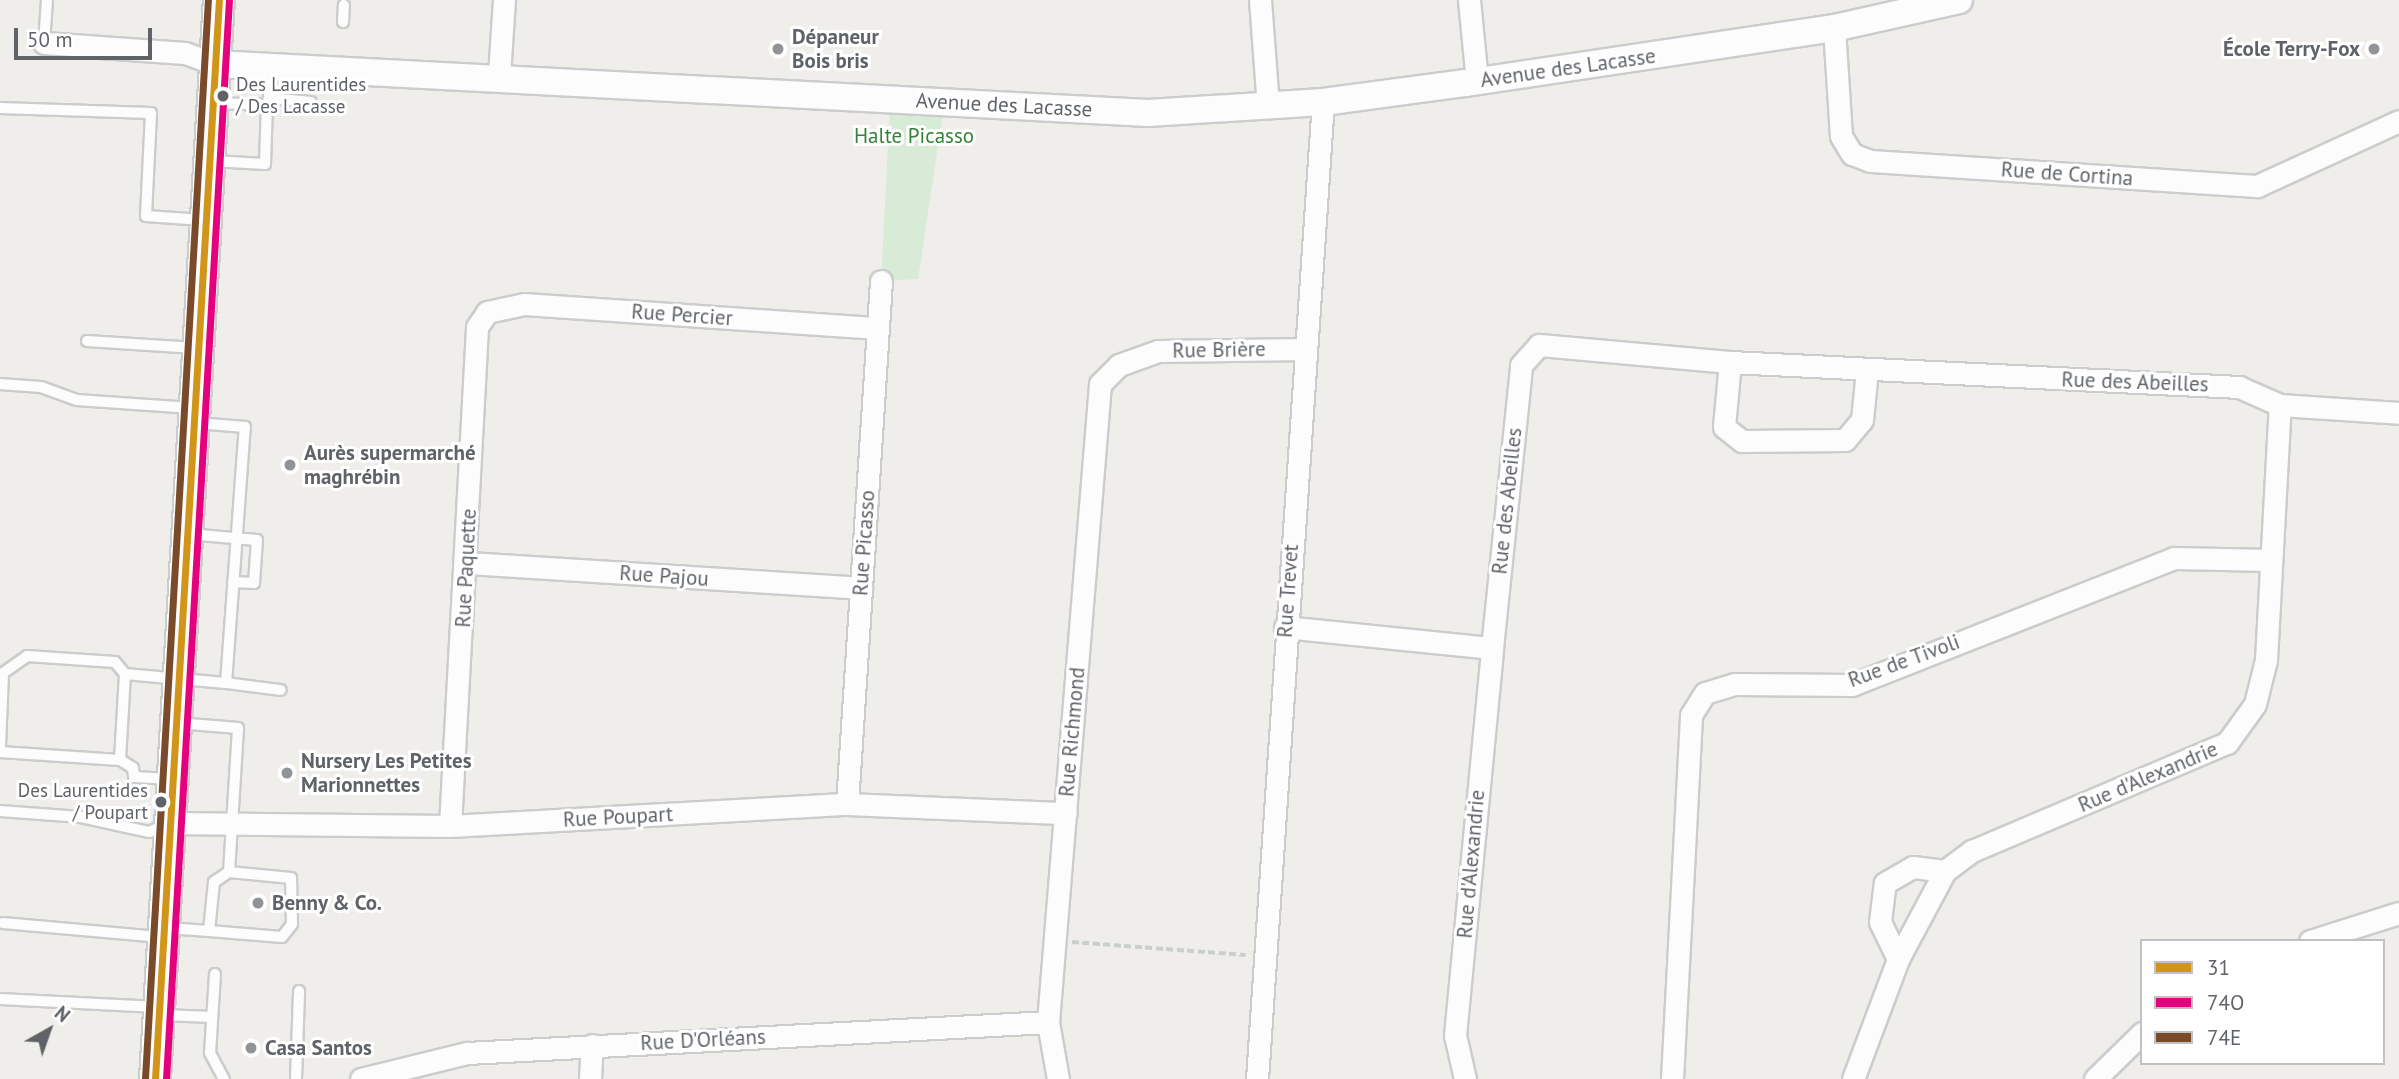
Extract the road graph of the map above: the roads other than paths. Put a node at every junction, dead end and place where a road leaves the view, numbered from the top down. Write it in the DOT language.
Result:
graph roads {
  1 [pos="47,0"];
  2 [pos="219,0"];
  3 [pos="504,0"];
  4 [pos="1260,0"];
  5 [pos="1469,0"];
  6 [pos="1959,0"];
  7 [pos="344,5"];
  8 [pos="343,22"];
  9 [pos="1834,28"];
  10 [pos="44,43"];
  11 [pos="215,64"];
  12 [pos="274,66"];
  13 [pos="499,75"];
  14 [pos="1477,81"];
  15 [pos="268,102"];
  16 [pos="311,102"];
  17 [pos="1323,102"];
  18 [pos="213,103"];
  19 [pos="1268,107"];
  20 [pos="0,108"];
  21 [pos="2399,121"];
  22 [pos="210,161"];
  23 [pos="206,220"];
  24 [pos="881,281"];
  25 [pos="487,312"];
  26 [pos="878,328"];
  27 [pos="87,341"];
  28 [pos="199,348"];
  29 [pos="1305,349"];
  30 [pos="1730,362"];
  31 [pos="1867,370"];
  32 [pos="0,384"];
  33 [pos="1100,384"];
  34 [pos="2280,405"];
  35 [pos="2399,413"];
  36 [pos="195,415"];
  37 [pos="188,534"];
  38 [pos="238,539"];
  39 [pos="2271,560"];
  40 [pos="467,563"];
  41 [pos="233,582"];
  42 [pos="861,588"];
  43 [pos="1286,626"];
  44 [pos="1492,649"];
  45 [pos="125,674"];
  46 [pos="179,679"];
  47 [pos="226,683"];
  48 [pos="281,690"];
  49 [pos="177,723"];
  50 [pos="0,746"];
  51 [pos="0,752"];
  52 [pos="120,760"];
  53 [pos="173,779"];
  54 [pos="847,804"];
  55 [pos="0,811"];
  56 [pos="1066,813"];
  57 [pos="171,823"];
  58 [pos="232,826"];
  59 [pos="450,827"];
  60 [pos="229,872"];
  61 [pos="1945,872"];
  62 [pos="2399,913"];
  63 [pos="3,923"];
  64 [pos="209,931"];
  65 [pos="164,933"];
  66 [pos="2316,939"];
  67 [pos="1898,959"];
  68 [pos="215,974"];
  69 [pos="299,990"];
  70 [pos="0,999"];
  71 [pos="159,1011"];
  72 [pos="212,1017"];
  73 [pos="1048,1023"];
  74 [pos="2140,1035"];
  75 [pos="592,1045"];
  76 [pos="396,1075"];
  77 [pos="155,1079"];
  78 [pos="224,1079"];
  79 [pos="296,1079"];
  80 [pos="361,1079"];
  81 [pos="590,1079"];
  82 [pos="1058,1079"];
  83 [pos="1257,1079"];
  84 [pos="1465,1079"];
  85 [pos="1672,1079"];
  86 [pos="1853,1079"];
  87 [pos="2095,1079"];
  1 -- 10 [label="lane"];
  2 -- 11 [label="main road"];
  3 -- 13 [label="street"];
  4 -- 19 [label="street"];
  5 -- 14 [label="street"];
  6 -- 9 [label="street, Avenue des Lacasse"];
  7 -- 8 [label="lane"];
  9 -- 14 [label="street, Avenue des Lacasse"];
  9 -- 21 [label="street, Rue de Cortina"];
  10 -- 11 [label="street, Avenue des Lacasse"];
  11 -- 12 [label="street, Avenue des Lacasse"];
  11 -- 18 [label="main road"];
  12 -- 13 [label="street, Avenue des Lacasse"];
  12 -- 15 [label="lane"];
  13 -- 19 [label="street, Avenue des Lacasse"];
  14 -- 17 [label="street, Avenue des Lacasse"];
  15 -- 16 [label="lane"];
  15 -- 18 [label="lane"];
  15 -- 22 [label="lane"];
  17 -- 19 [label="street, Avenue des Lacasse"];
  17 -- 29 [label="street, Rue Trevet"];
  18 -- 22 [label="main road"];
  20 -- 23 [label="lane"];
  22 -- 23 [label="main road"];
  23 -- 28 [label="main road"];
  24 -- 26 [label="street, Rue Picasso"];
  25 -- 26 [label="street, Rue Percier"];
  25 -- 40 [label="street, Rue Paquette"];
  26 -- 42 [label="street, Rue Picasso"];
  27 -- 28 [label="lane"];
  28 -- 36 [label="main road"];
  29 -- 33 [label="street, Rue Brière"];
  29 -- 43 [label="street, Rue Trevet"];
  30 -- 31 [label="street, Rue des Abeilles"];
  30 -- 31 [label="street"];
  30 -- 44 [label="street, Rue des Abeilles"];
  31 -- 34 [label="street, Rue des Abeilles"];
  32 -- 36 [label="lane"];
  33 -- 56 [label="street, Rue Richmond"];
  34 -- 35 [label="street, Rue des Abeilles"];
  34 -- 39 [label="street, Rue d'Alexandrie"];
  36 -- 37 [label="main road"];
  36 -- 38 [label="lane"];
  37 -- 38 [label="lane"];
  37 -- 46 [label="main road"];
  38 -- 41 [label="lane"];
  38 -- 41 [label="lane"];
  39 -- 61 [label="street, Rue d'Alexandrie"];
  39 -- 85 [label="street, Rue de Tivoli"];
  40 -- 42 [label="street, Rue Pajou"];
  40 -- 59 [label="street, Rue Paquette"];
  41 -- 47 [label="lane"];
  42 -- 54 [label="street, Rue Picasso"];
  43 -- 44 [label="street"];
  43 -- 83 [label="street, Rue Trevet"];
  44 -- 84 [label="street, Rue d'Alexandrie"];
  45 -- 46 [label="lane"];
  45 -- 50 [label="lane"];
  45 -- 52 [label="lane"];
  46 -- 47 [label="lane"];
  46 -- 49 [label="main road"];
  47 -- 48 [label="lane"];
  49 -- 53 [label="main road"];
  49 -- 58 [label="lane"];
  51 -- 52 [label="lane"];
  52 -- 53 [label="lane"];
  53 -- 57 [label="main road"];
  54 -- 56 [label="street, Rue Poupart"];
  54 -- 59 [label="street, Rue Poupart"];
  55 -- 57 [label="lane"];
  56 -- 73 [label="street, Rue Richmond"];
  57 -- 58 [label="street, Rue Poupart"];
  57 -- 65 [label="main road"];
  58 -- 59 [label="street, Rue Poupart"];
  58 -- 60 [label="lane"];
  60 -- 64 [label="lane"];
  60 -- 64 [label="lane"];
  61 -- 67 [label="street, Rue d'Alexandrie"];
  61 -- 67 [label="street"];
  62 -- 66 [label="street"];
  63 -- 65 [label="lane"];
  64 -- 65 [label="lane"];
  65 -- 71 [label="main road"];
  67 -- 86 [label="street, Rue d'Alexandrie"];
  68 -- 72 [label="lane"];
  69 -- 79 [label="lane"];
  70 -- 71 [label="lane"];
  71 -- 72 [label="lane"];
  71 -- 77 [label="main road"];
  72 -- 78 [label="lane"];
  73 -- 75 [label="street, Rue D'Orléans"];
  73 -- 82 [label="street, Rue Richmond"];
  74 -- 87 [label="street"];
  75 -- 76 [label="street, Rue D'Orléans"];
  75 -- 81 [label="street"];
  76 -- 80 [label="street, Rue D'Orléans"];
}
